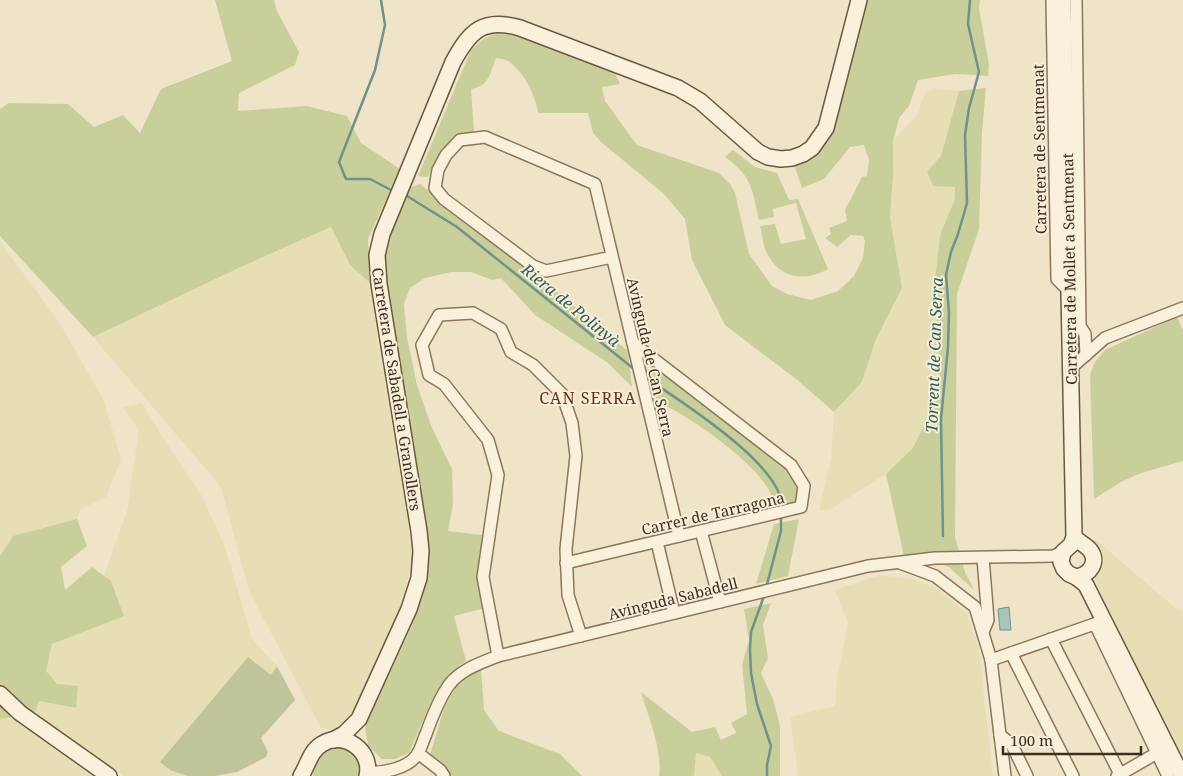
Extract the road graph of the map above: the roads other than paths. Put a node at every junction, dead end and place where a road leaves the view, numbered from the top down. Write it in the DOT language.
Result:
graph roads {
  1 [pos="859,0"];
  2 [pos="1052,0"];
  3 [pos="1063,0"];
  4 [pos="1076,0"];
  5 [pos="612,257"];
  6 [pos="1070,292"];
  7 [pos="1183,308"];
  8 [pos="1078,333"];
  9 [pos="1105,338"];
  10 [pos="633,343"];
  11 [pos="1086,355"];
  12 [pos="1071,368"];
  13 [pos="701,531"];
  14 [pos="679,536"];
  15 [pos="657,542"];
  16 [pos="1067,549"];
  17 [pos="983,558"];
  18 [pos="897,562"];
  19 [pos="566,563"];
  20 [pos="1084,578"];
  21 [pos="720,602"];
  22 [pos="674,613"];
  23 [pos="1100,622"];
  24 [pos="983,632"];
  25 [pos="581,636"];
  26 [pos="1051,639"];
  27 [pos="1011,653"];
  28 [pos="498,656"];
  29 [pos="991,660"];
  30 [pos="0,694"];
  31 [pos="359,719"];
  32 [pos="1000,735"];
  33 [pos="333,740"];
  34 [pos="360,750"];
  35 [pos="418,753"];
  36 [pos="1157,753"];
  37 [pos="305,772"];
  38 [pos="367,774"];
  39 [pos="1118,775"];
  40 [pos="109,776"];
  41 [pos="444,776"];
  42 [pos="1006,776"];
  43 [pos="1027,776"];
  44 [pos="1073,776"];
  45 [pos="1168,776"];
  46 [pos="1182,776"];
  1 -- 31 [label="main road, Carretera de Sabadell a Granollers"];
  2 -- 6 [label="street, Carretera de Sentmenat"];
  3 -- 6 [label="main road, Carretera de Mollet a Sentmenat"];
  4 -- 8 [label="street"];
  5 -- 5 [label="street, Avinguda de Can Serra"];
  5 -- 10 [label="street, Avinguda de Can Serra"];
  6 -- 8 [label="main road, Carretera de Mollet a Sentmenat"];
  7 -- 9 [label="street"];
  8 -- 9 [label="street"];
  8 -- 11 [label="street"];
  8 -- 12 [label="main road, Carretera de Mollet a Sentmenat"];
  9 -- 11 [label="street"];
  10 -- 13 [label="street, Carrer de Tarragona"];
  10 -- 14 [label="street, Avinguda de Can Serra"];
  11 -- 12 [label="street"];
  12 -- 16 [label="main road, Carretera de Mollet a Sentmenat"];
  13 -- 14 [label="street, Carrer de Tarragona"];
  13 -- 21 [label="street"];
  14 -- 15 [label="street, Carrer de Tarragona"];
  15 -- 19 [label="street, Carrer de Tarragona"];
  15 -- 22 [label="street"];
  16 -- 17 [label="street"];
  16 -- 20 [label="main road"];
  16 -- 20 [label="main road"];
  17 -- 18 [label="street"];
  17 -- 24 [label="street"];
  18 -- 21 [label="street, Avinguda Sabadell"];
  18 -- 24 [label="street, Avinguda Sabadell"];
  19 -- 25 [label="street"];
  19 -- 28 [label="street"];
  20 -- 23 [label="main road"];
  21 -- 22 [label="street, Avinguda Sabadell"];
  22 -- 25 [label="street, Avinguda Sabadell"];
  23 -- 26 [label="street"];
  23 -- 36 [label="street"];
  23 -- 46 [label="main road"];
  24 -- 29 [label="street, Avinguda Sabadell"];
  25 -- 28 [label="street, Avinguda Sabadell"];
  26 -- 27 [label="street"];
  26 -- 39 [label="street"];
  27 -- 29 [label="street"];
  27 -- 44 [label="street"];
  28 -- 35 [label="street, Avinguda Sabadell"];
  29 -- 32 [label="street, Avinguda Sabadell"];
  30 -- 40 [label="main road"];
  31 -- 33 [label="main road, Carretera de Sabadell a Granollers"];
  31 -- 34 [label="main road, Carretera de Sabadell a Granollers"];
  32 -- 42 [label="street, Avinguda Sabadell"];
  32 -- 43 [label="street"];
  33 -- 34 [label="main road"];
  33 -- 37 [label="main road, Carretera de Sabadell a Granollers"];
  34 -- 38 [label="main road, Carretera de Sabadell a Granollers"];
  35 -- 38 [label="street"];
  35 -- 41 [label="street"];
  36 -- 39 [label="street"];
  36 -- 45 [label="street"];
}
